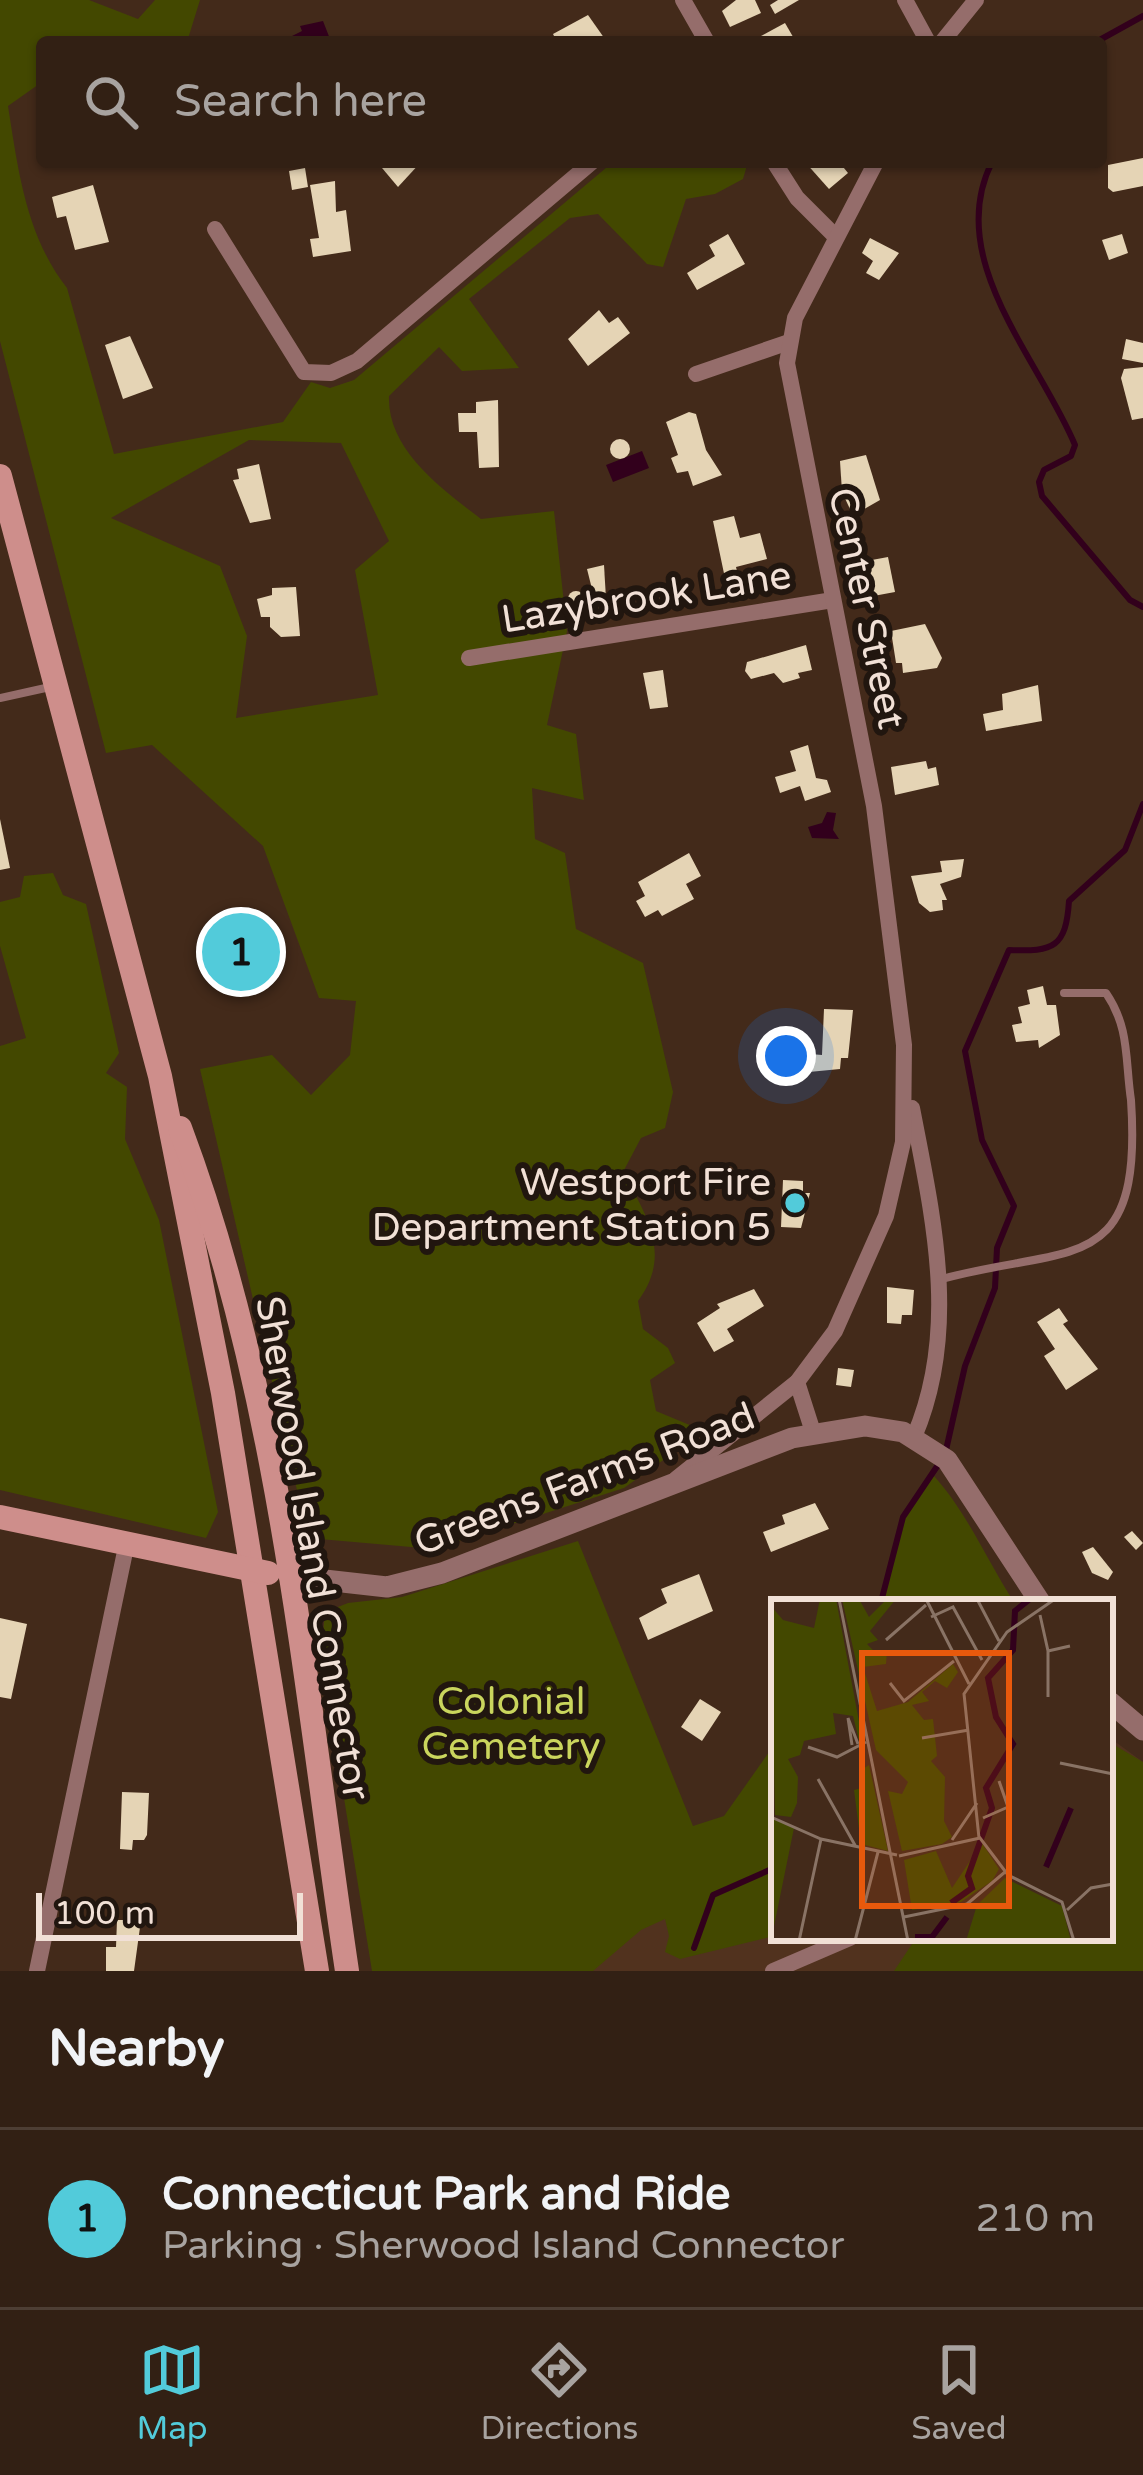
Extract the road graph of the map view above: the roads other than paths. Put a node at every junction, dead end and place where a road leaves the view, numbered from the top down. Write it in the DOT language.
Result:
graph roads {
  1 [pos="683,0"];
  2 [pos="904,0"];
  3 [pos="976,0"];
  4 [pos="704,36"];
  5 [pos="925,36"];
  6 [pos="947,36"];
  7 [pos="585,168"];
  8 [pos="778,168"];
  9 [pos="873,168"];
  10 [pos="215,229"];
  11 [pos="836,236"];
  12 [pos="789,342"];
  13 [pos="696,374"];
  14 [pos="0,476"];
  15 [pos="833,600"];
  16 [pos="469,658"];
  17 [pos="58,685"];
  18 [pos="0,698"];
  19 [pos="1064,993"];
  20 [pos="160,1076"];
  21 [pos="907,1088"];
  22 [pos="940,1279"];
  23 [pos="797,1382"];
  24 [pos="813,1432"];
  25 [pos="922,1441"];
  26 [pos="666,1486"];
  27 [pos="0,1517"];
  28 [pos="126,1547"];
  29 [pos="254,1571"];
  30 [pos="289,1576"];
  31 [pos="1038,1599"];
  32 [pos="1113,1707"];
  33 [pos="1143,1730"];
  34 [pos="843,1941"];
  35 [pos="37,1971"];
  36 [pos="317,1971"];
  37 [pos="347,1971"];
  38 [pos="773,1971"];
  1 -- 4 [label="street"];
  2 -- 5 [label="street"];
  3 -- 6 [label="street"];
  7 -- 10 [label="street"];
  8 -- 11 [label="street"];
  9 -- 11 [label="street, Center Street"];
  11 -- 12 [label="street, Center Street"];
  12 -- 13 [label="street"];
  12 -- 15 [label="street, Center Street"];
  14 -- 17 [label="main road, Sherwood Island Connector"];
  15 -- 16 [label="street, Lazybrook Lane"];
  15 -- 21 [label="street, Center Street"];
  17 -- 18 [label="lane"];
  17 -- 20 [label="main road, Sherwood Island Connector"];
  19 -- 22 [label="lane"];
  20 -- 29 [label="main road, Sherwood Island Connector"];
  20 -- 30 [label="main road, Sherwood Island Connector"];
  21 -- 22 [label="street, Center Street"];
  21 -- 23 [label="street, Center Street"];
  22 -- 25 [label="street, Center Street"];
  23 -- 24 [label="street"];
  23 -- 26 [label="street, Center Street"];
  24 -- 25 [label="street, Greens Farms Road"];
  24 -- 26 [label="street, Greens Farms Road"];
  25 -- 31 [label="street"];
  26 -- 30 [label="street, Greens Farms Road"];
  27 -- 28 [label="main road, Greens Farms Road"];
  28 -- 29 [label="main road, Greens Farms Road"];
  28 -- 35 [label="street"];
  29 -- 30 [label="main road, Greens Farms Road"];
  29 -- 36 [label="main road, Sherwood Island Connector"];
  30 -- 37 [label="main road, Sherwood Island Connector"];
  32 -- 33 [label="street"];
  34 -- 38 [label="street"];
}
